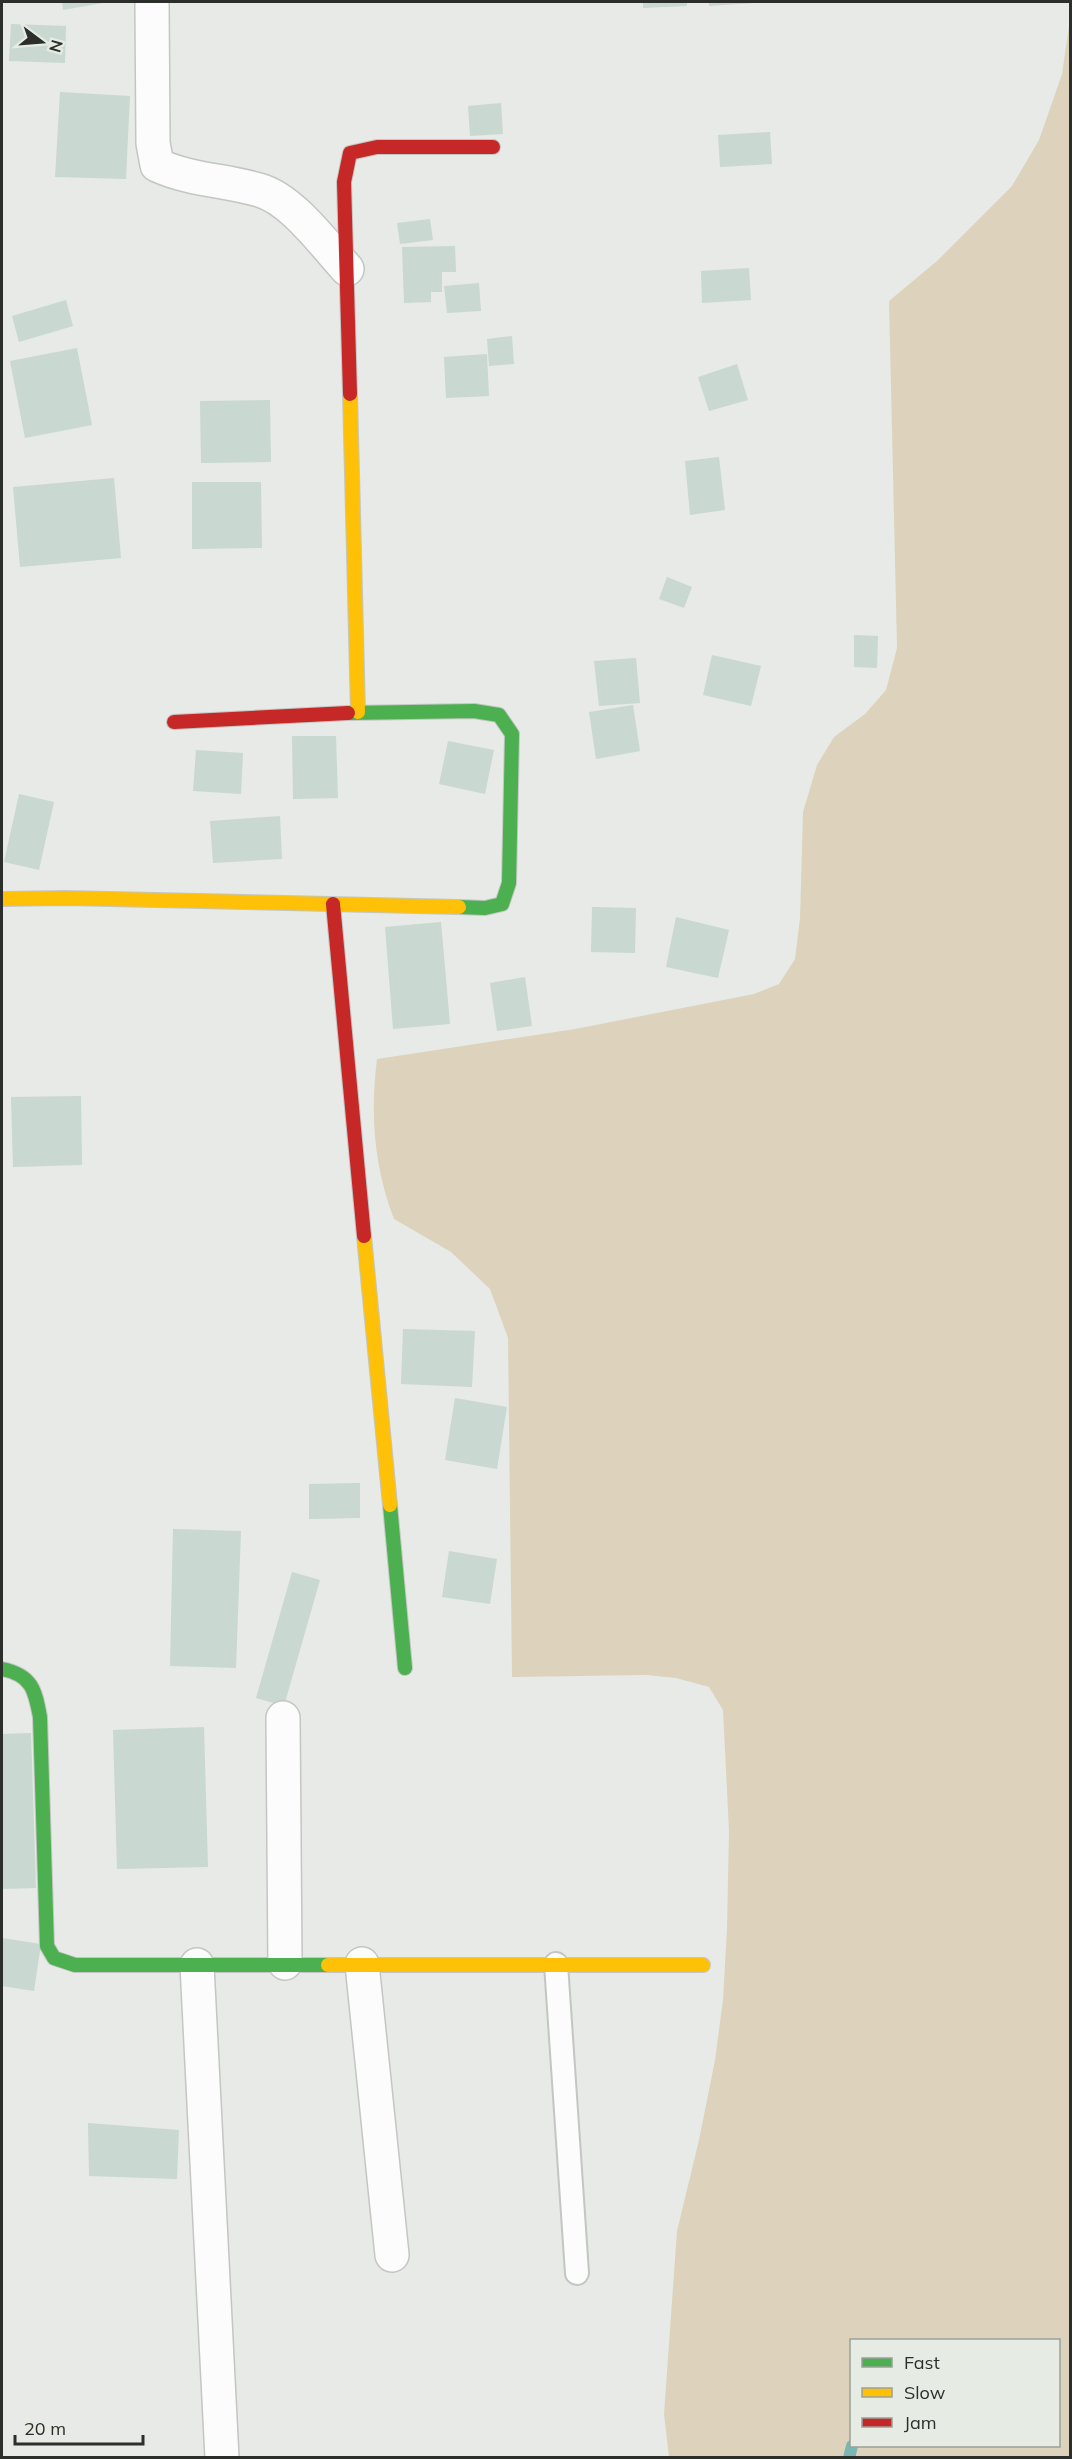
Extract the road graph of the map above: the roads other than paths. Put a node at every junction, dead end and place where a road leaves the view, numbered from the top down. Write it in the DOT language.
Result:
graph roads {
  1 [pos="152,2"];
  2 [pos="493,147"];
  3 [pos="347,269"];
  4 [pos="358,712"];
  5 [pos="174,722"];
  6 [pos="2,900"];
  7 [pos="333,904"];
  8 [pos="405,1668"];
  9 [pos="2,1669"];
  10 [pos="283,1718"];
  11 [pos="285,1963"];
  12 [pos="362,1964"];
  13 [pos="556,1964"];
  14 [pos="197,1965"];
  15 [pos="703,1965"];
  16 [pos="392,2255"];
  17 [pos="578,2272"];
  18 [pos="222,2457"];
  1 -- 3 [label="street"];
  2 -- 3 [label="street"];
  3 -- 4 [label="street"];
  4 -- 5 [label="street"];
  4 -- 7 [label="street"];
  6 -- 7 [label="street"];
  7 -- 8 [label="street"];
  9 -- 14 [label="street"];
  10 -- 11 [label="street"];
  11 -- 12 [label="street"];
  11 -- 14 [label="street"];
  12 -- 13 [label="street"];
  12 -- 16 [label="street"];
  13 -- 15 [label="street"];
  13 -- 17 [label="lane"];
  14 -- 18 [label="street"];
}
